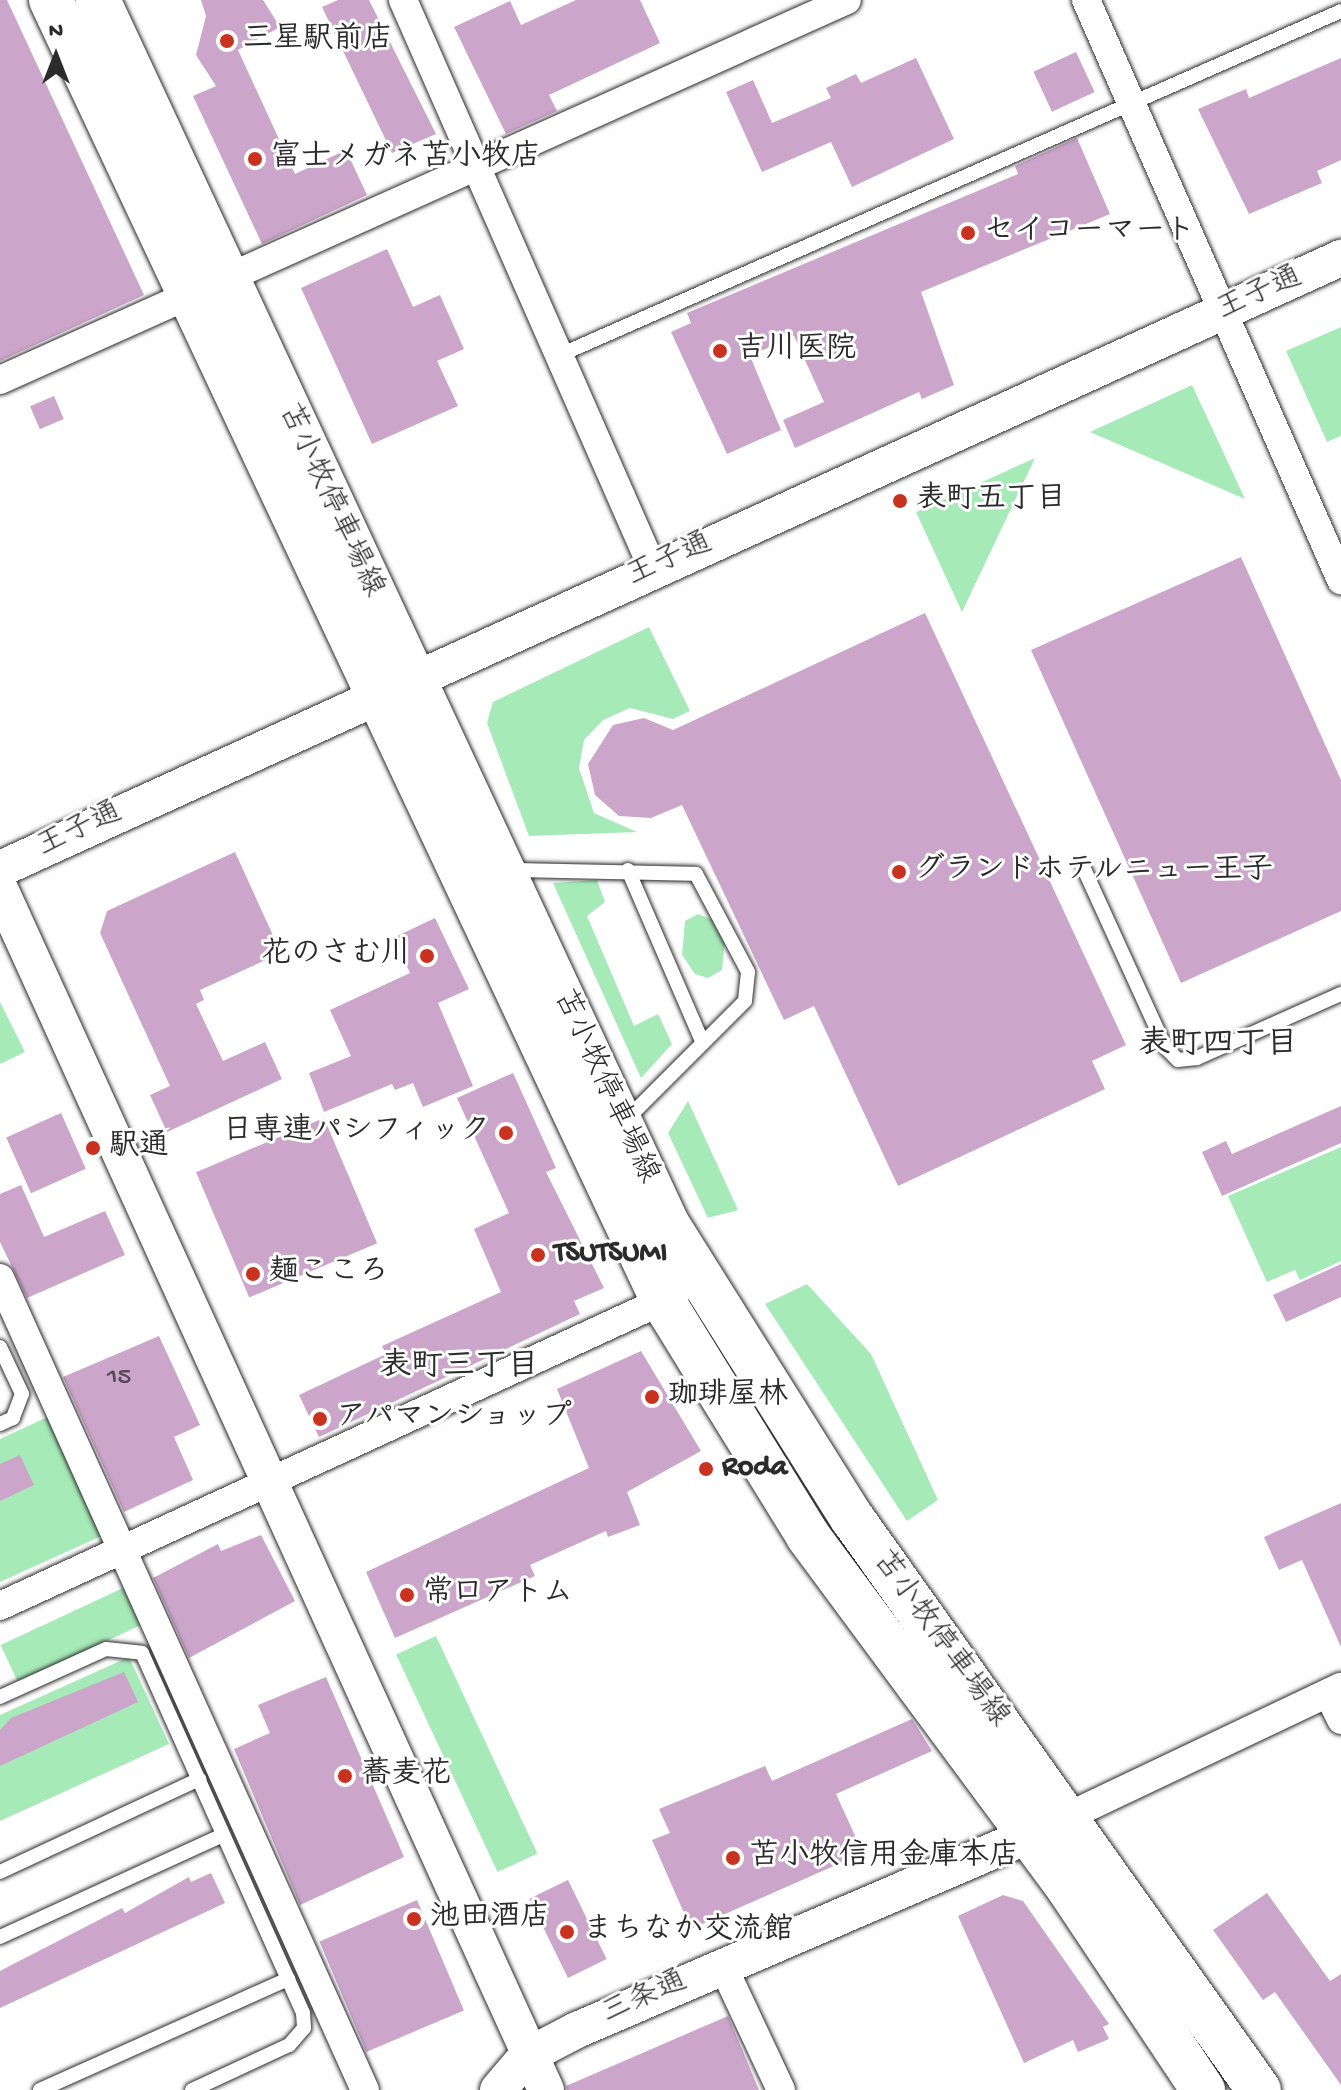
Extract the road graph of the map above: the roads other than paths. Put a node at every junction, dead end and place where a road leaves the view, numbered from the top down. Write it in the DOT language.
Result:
graph roads {
  1 [pos="51,0"];
  2 [pos="98,0"];
  3 [pos="403,0"];
  4 [pos="847,0"];
  5 [pos="1086,0"];
  6 [pos="1341,11"];
  7 [pos="1132,103"];
  8 [pos="478,166"];
  9 [pos="1341,258"];
  10 [pos="208,286"];
  11 [pos="1224,311"];
  12 [pos="560,355"];
  13 [pos="0,380"];
  14 [pos="653,569"];
  15 [pos="1341,580"];
  16 [pos="394,685"];
  17 [pos="0,869"];
  18 [pos="1084,869"];
  19 [pos="503,870"];
  20 [pos="628,870"];
  21 [pos="0,889"];
  22 [pos="1341,994"];
  23 [pos="702,1041"];
  24 [pos="621,1126"];
  25 [pos="0,1278"];
  26 [pos="702,1282"];
  27 [pos="663,1301"];
  28 [pos="0,1347"];
  29 [pos="0,1424"];
  30 [pos="273,1483"];
  31 [pos="123,1550"];
  32 [pos="0,1606"];
  33 [pos="1335,1690"];
  34 [pos="0,1697"];
  35 [pos="1341,1720"];
  36 [pos="199,1779"];
  37 [pos="1068,1817"];
  38 [pos="223,1835"];
  39 [pos="1028,1836"];
  40 [pos="0,1872"];
  41 [pos="0,1937"];
  42 [pos="722,1964"];
  43 [pos="288,1979"];
  44 [pos="527,2056"];
  45 [pos="40,2090"];
  46 [pos="192,2090"];
  47 [pos="365,2090"];
  48 [pos="498,2090"];
  49 [pos="546,2090"];
  50 [pos="781,2090"];
  51 [pos="1203,2090"];
  52 [pos="1259,2090"];
  1 -- 10 [label="main road, 苫小牧停車場線"];
  2 -- 10 [label="main road, 苫小牧停車場線"];
  3 -- 8 [label="street"];
  4 -- 8 [label="street"];
  5 -- 7 [label="street"];
  6 -- 7 [label="lane"];
  7 -- 11 [label="street"];
  7 -- 12 [label="lane"];
  8 -- 10 [label="street"];
  8 -- 12 [label="street"];
  9 -- 11 [label="street, 王子通"];
  10 -- 13 [label="street"];
  10 -- 16 [label="main road, 苫小牧停車場線"];
  11 -- 14 [label="street, 王子通"];
  11 -- 15 [label="street"];
  12 -- 14 [label="street"];
  14 -- 16 [label="street, 王子通"];
  16 -- 17 [label="street, 王子通"];
  16 -- 19 [label="main road, 苫小牧停車場線"];
  16 -- 27 [label="main road, 苫小牧停車場線"];
  18 -- 22 [label="lane"];
  19 -- 20 [label="lane"];
  19 -- 24 [label="main road, 苫小牧停車場線"];
  20 -- 23 [label="lane"];
  20 -- 23 [label="lane"];
  21 -- 30 [label="street"];
  23 -- 24 [label="lane"];
  24 -- 26 [label="main road, 苫小牧停車場線"];
  25 -- 31 [label="street"];
  26 -- 27 [label="street"];
  26 -- 37 [label="main road, 苫小牧停車場線"];
  27 -- 30 [label="street"];
  27 -- 39 [label="main road, 苫小牧停車場線"];
  28 -- 29 [label="lane"];
  30 -- 31 [label="street"];
  30 -- 44 [label="street"];
  31 -- 32 [label="street"];
  31 -- 47 [label="street"];
  33 -- 35 [label="street"];
  33 -- 37 [label="street"];
  34 -- 36 [label="lane"];
  36 -- 38 [label="lane"];
  36 -- 40 [label="lane"];
  37 -- 39 [label="street"];
  37 -- 52 [label="main road, 苫小牧停車場線"];
  38 -- 41 [label="lane"];
  38 -- 43 [label="lane"];
  39 -- 42 [label="street, 三条通"];
  39 -- 51 [label="main road, 苫小牧停車場線"];
  42 -- 44 [label="street, 三条通"];
  42 -- 50 [label="street"];
  43 -- 45 [label="lane"];
  43 -- 46 [label="lane"];
  44 -- 48 [label="street, 三条通"];
  44 -- 49 [label="street"];
}
